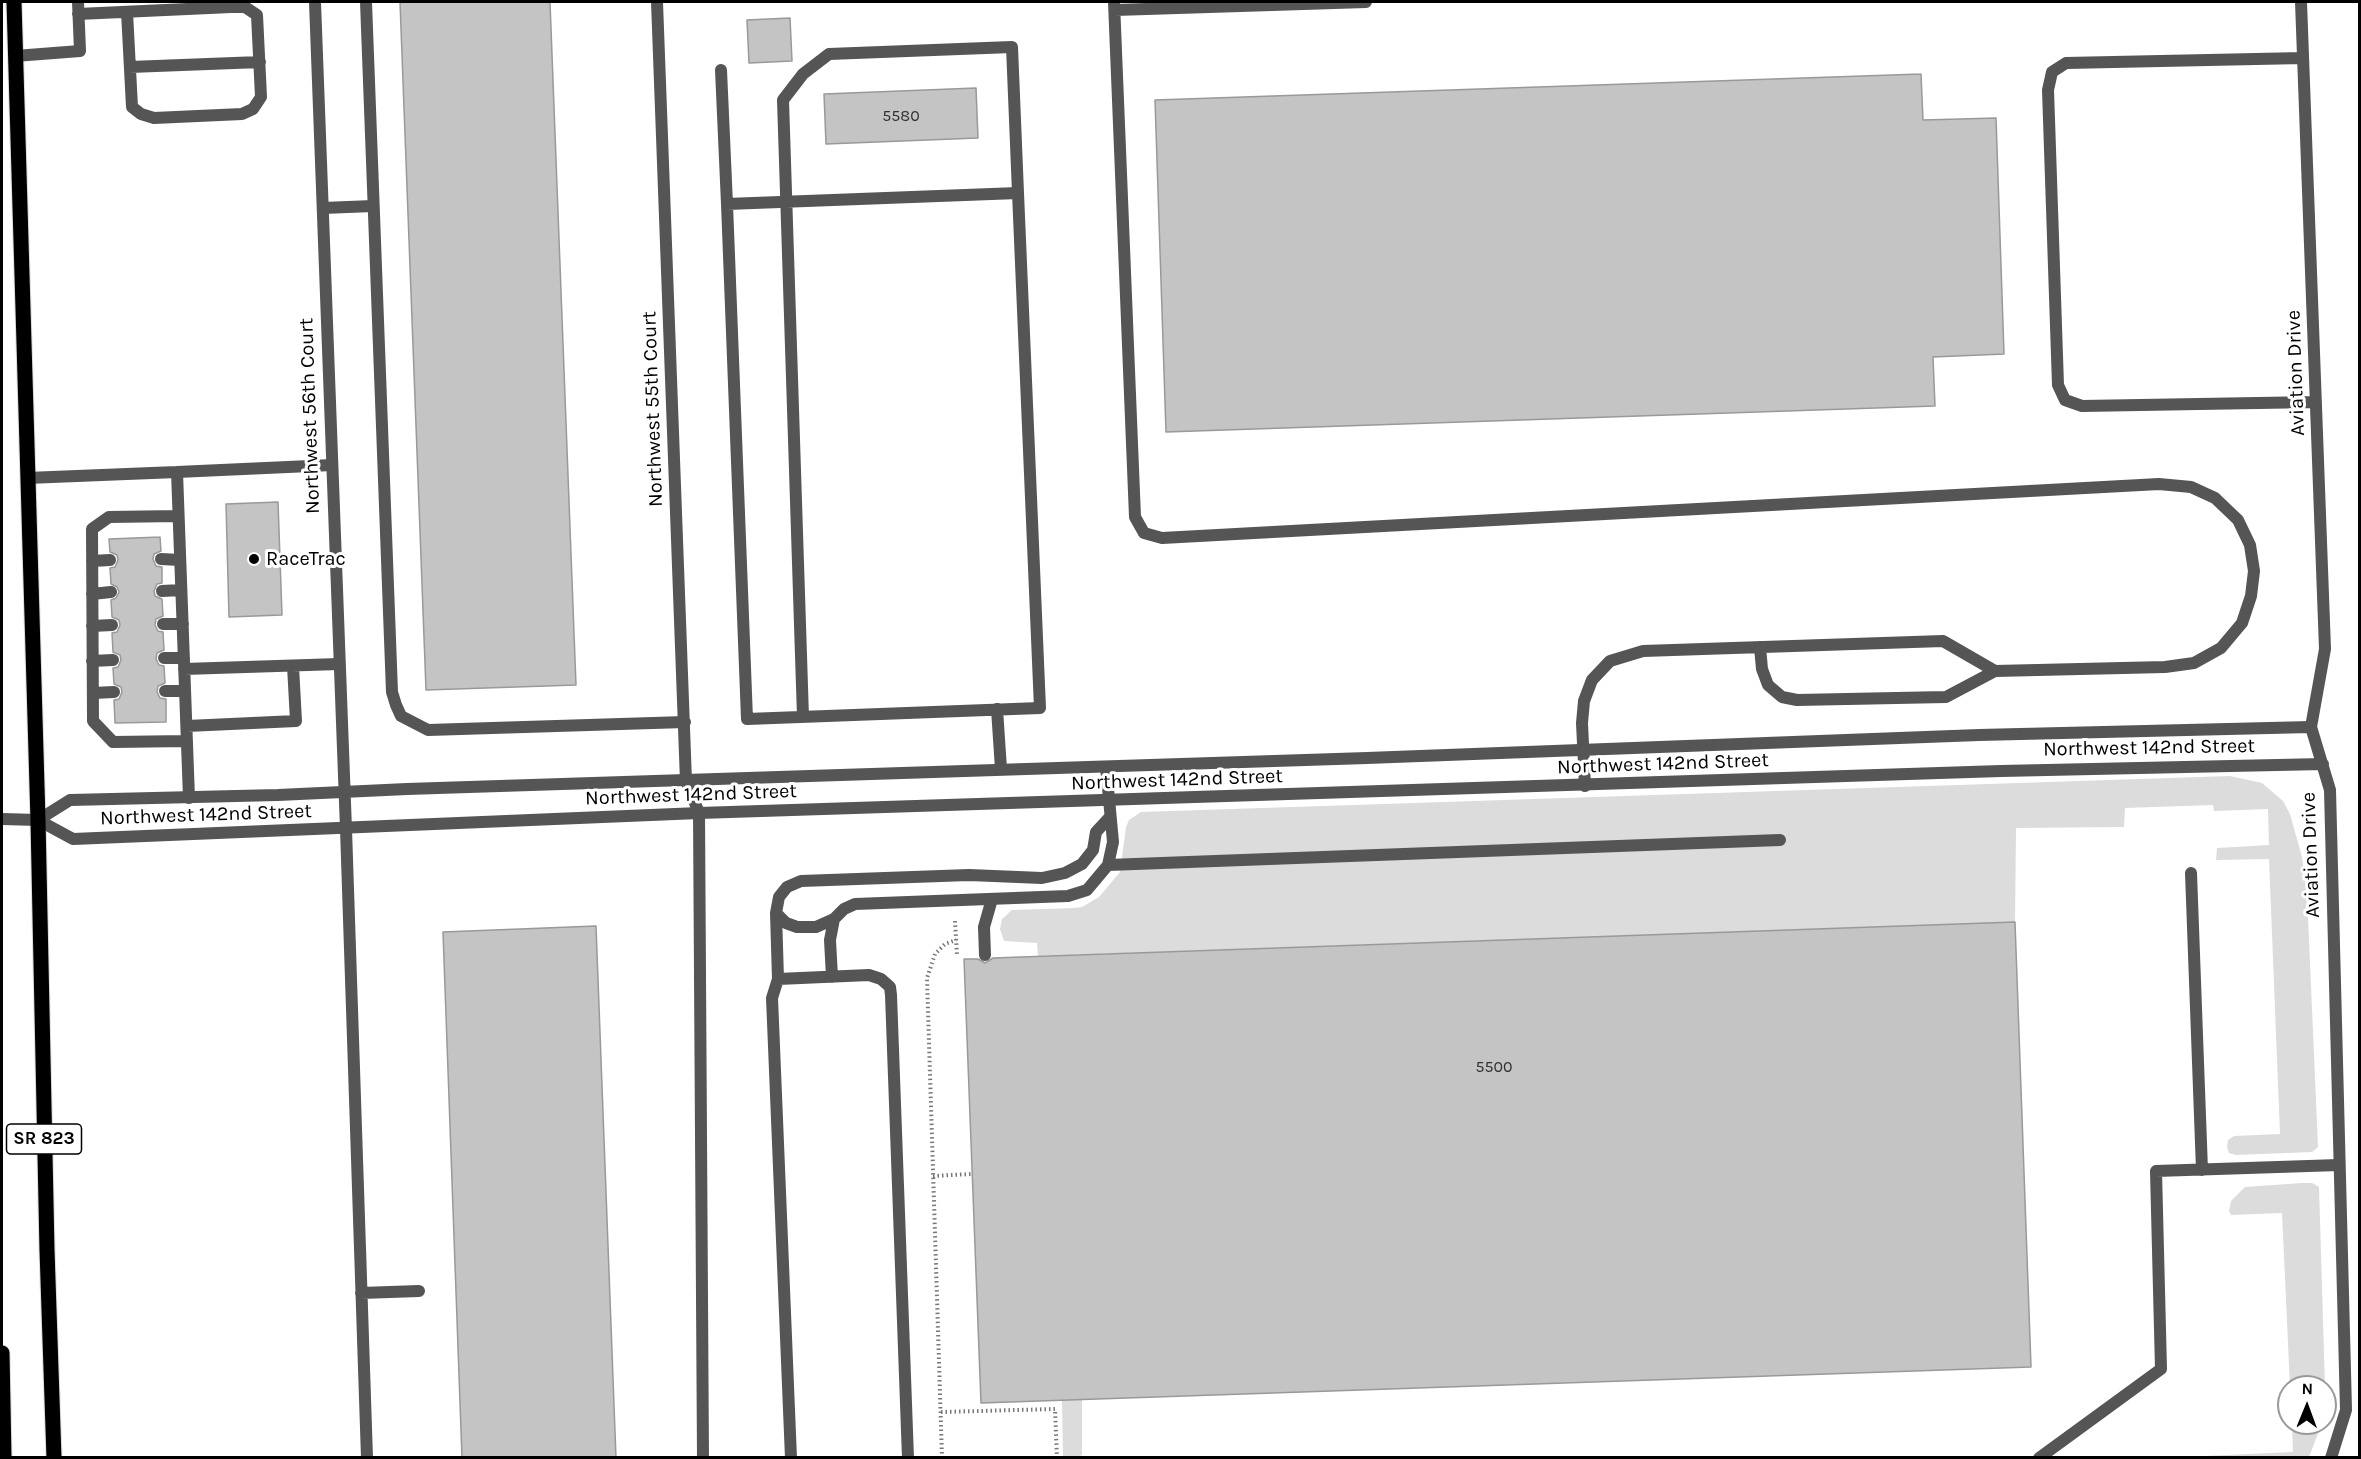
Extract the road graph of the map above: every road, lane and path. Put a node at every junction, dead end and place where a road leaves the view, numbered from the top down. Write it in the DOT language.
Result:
graph roads {
  1 [pos="14,2"];
  2 [pos="315,2"];
  3 [pos="366,2"];
  4 [pos="657,2"];
  5 [pos="1366,2"];
  6 [pos="2301,2"];
  7 [pos="1114,6"];
  8 [pos="78,8"];
  9 [pos="128,12"];
  10 [pos="15,56"];
  11 [pos="2303,58"];
  12 [pos="260,62"];
  13 [pos="130,67"];
  14 [pos="721,70"];
  15 [pos="1018,193"];
  16 [pos="785,202"];
  17 [pos="727,204"];
  18 [pos="374,206"];
  19 [pos="322,207"];
  20 [pos="2316,402"];
  21 [pos="332,465"];
  22 [pos="177,472"];
  23 [pos="27,478"];
  24 [pos="178,516"];
  25 [pos="161,559"];
  26 [pos="110,560"];
  27 [pos="180,560"];
  28 [pos="92,561"];
  29 [pos="181,590"];
  30 [pos="162,591"];
  31 [pos="111,592"];
  32 [pos="92,594"];
  33 [pos="163,624"];
  34 [pos="183,624"];
  35 [pos="92,626"];
  36 [pos="112,626"];
  37 [pos="1760,647"];
  38 [pos="164,658"];
  39 [pos="113,660"];
  40 [pos="93,661"];
  41 [pos="184,663"];
  42 [pos="339,664"];
  43 [pos="293,666"];
  44 [pos="1995,671"];
  45 [pos="165,691"];
  46 [pos="185,691"];
  47 [pos="114,692"];
  48 [pos="93,693"];
  49 [pos="997,710"];
  50 [pos="803,717"];
  51 [pos="685,722"];
  52 [pos="187,726"];
  53 [pos="2311,727"];
  54 [pos="187,741"];
  55 [pos="1583,749"];
  56 [pos="2323,764"];
  57 [pos="1106,766"];
  58 [pos="1000,769"];
  59 [pos="686,781"];
  60 [pos="1585,786"];
  61 [pos="344,792"];
  62 [pos="189,798"];
  63 [pos="1107,802"];
  64 [pos="699,813"];
  65 [pos="1109,818"];
  66 [pos="2,819"];
  67 [pos="38,820"];
  68 [pos="346,829"];
  69 [pos="1780,840"];
  70 [pos="1108,865"];
  71 [pos="2191,873"];
  72 [pos="992,899"];
  73 [pos="776,913"];
  74 [pos="834,919"];
  75 [pos="955,921"];
  76 [pos="956,940"];
  77 [pos="957,955"];
  78 [pos="985,955"];
  79 [pos="832,977"];
  80 [pos="778,979"];
  81 [pos="2339,1165"];
  82 [pos="2202,1170"];
  83 [pos="972,1174"];
  84 [pos="933,1176"];
  85 [pos="419,1291"];
  86 [pos="361,1293"];
  87 [pos="2,1353"];
  88 [pos="941,1412"];
  89 [pos="4,1458"];
  90 [pos="54,1458"];
  91 [pos="367,1458"];
  92 [pos="704,1458"];
  93 [pos="791,1458"];
  94 [pos="908,1458"];
  95 [pos="942,1458"];
  96 [pos="1057,1458"];
  97 [pos="2039,1458"];
  98 [pos="2331,1458"];
  1 -- 10 [label="main road, SR 823"];
  2 -- 19 [label="street, Northwest 56th Court"];
  3 -- 18 [label="street"];
  4 -- 51 [label="street, Northwest 55th Court"];
  5 -- 7 [label="street"];
  6 -- 11 [label="street, Aviation Drive"];
  7 -- 44 [label="street"];
  8 -- 9 [label="street"];
  8 -- 10 [label="street"];
  9 -- 12 [label="street"];
  9 -- 13 [label="street"];
  10 -- 23 [label="main road, SR 823"];
  11 -- 20 [label="street, Aviation Drive"];
  11 -- 20 [label="street"];
  12 -- 13 [label="street"];
  12 -- 13 [label="street"];
  14 -- 17 [label="street"];
  15 -- 16 [label="street"];
  15 -- 16 [label="street"];
  15 -- 49 [label="street"];
  16 -- 17 [label="street"];
  16 -- 50 [label="street"];
  17 -- 50 [label="street"];
  18 -- 19 [label="street"];
  18 -- 51 [label="street"];
  19 -- 21 [label="street, Northwest 56th Court"];
  20 -- 53 [label="street, Aviation Drive"];
  21 -- 22 [label="street"];
  21 -- 42 [label="street, Northwest 56th Court"];
  22 -- 23 [label="street"];
  22 -- 24 [label="street"];
  23 -- 67 [label="main road, SR 823"];
  24 -- 27 [label="street"];
  24 -- 28 [label="street"];
  25 -- 27 [label="street"];
  26 -- 28 [label="street"];
  27 -- 29 [label="street"];
  28 -- 32 [label="street"];
  29 -- 30 [label="street"];
  29 -- 34 [label="street"];
  31 -- 32 [label="street"];
  32 -- 35 [label="street"];
  33 -- 34 [label="street"];
  34 -- 41 [label="street"];
  35 -- 36 [label="street"];
  35 -- 40 [label="street"];
  37 -- 44 [label="street"];
  37 -- 44 [label="street"];
  37 -- 55 [label="street"];
  38 -- 41 [label="street"];
  39 -- 40 [label="street"];
  40 -- 48 [label="street"];
  41 -- 43 [label="street"];
  41 -- 46 [label="street"];
  42 -- 43 [label="street"];
  42 -- 61 [label="street, Northwest 56th Court"];
  43 -- 52 [label="street"];
  45 -- 46 [label="street"];
  46 -- 52 [label="street"];
  47 -- 48 [label="street"];
  48 -- 54 [label="street"];
  49 -- 50 [label="street"];
  49 -- 58 [label="street"];
  51 -- 59 [label="street, Northwest 55th Court"];
  52 -- 54 [label="street"];
  53 -- 55 [label="street, Northwest 142nd Street"];
  53 -- 56 [label="street, Aviation Drive"];
  54 -- 62 [label="street"];
  55 -- 57 [label="street, Northwest 142nd Street"];
  55 -- 60 [label="street"];
  56 -- 60 [label="street, Northwest 142nd Street"];
  56 -- 81 [label="street, Aviation Drive"];
  57 -- 58 [label="street, Northwest 142nd Street"];
  57 -- 63 [label="street"];
  58 -- 59 [label="street, Northwest 142nd Street"];
  59 -- 61 [label="street, Northwest 142nd Street"];
  59 -- 64 [label="street, Northwest 55th Court"];
  60 -- 63 [label="street, Northwest 142nd Street"];
  61 -- 62 [label="street, Northwest 142nd Street"];
  61 -- 68 [label="street, Northwest 56th Court"];
  62 -- 67 [label="street, Northwest 142nd Street"];
  63 -- 64 [label="street, Northwest 142nd Street"];
  63 -- 65 [label="street"];
  64 -- 68 [label="street, Northwest 142nd Street"];
  64 -- 92 [label="street"];
  65 -- 70 [label="street"];
  65 -- 73 [label="street"];
  66 -- 67 [label="street, Northwest 142nd Street"];
  67 -- 68 [label="street, Northwest 142nd Street"];
  67 -- 90 [label="main road, SR 823"];
  68 -- 86 [label="street, Northwest 56th Court"];
  69 -- 70 [label="street"];
  70 -- 72 [label="street"];
  71 -- 82 [label="street"];
  72 -- 74 [label="street"];
  72 -- 78 [label="street"];
  73 -- 74 [label="street"];
  73 -- 80 [label="street"];
  74 -- 79 [label="street"];
  75 -- 76 [label="path"];
  76 -- 77 [label="path"];
  76 -- 84 [label="path"];
  79 -- 80 [label="street"];
  79 -- 94 [label="street"];
  80 -- 93 [label="street"];
  81 -- 82 [label="street"];
  81 -- 98 [label="street, Aviation Drive"];
  82 -- 97 [label="street"];
  83 -- 84 [label="path"];
  84 -- 88 [label="path"];
  85 -- 86 [label="street"];
  86 -- 91 [label="street, Northwest 56th Court"];
  87 -- 89 [label="main road"];
  88 -- 95 [label="path"];
  88 -- 96 [label="path"];
}
